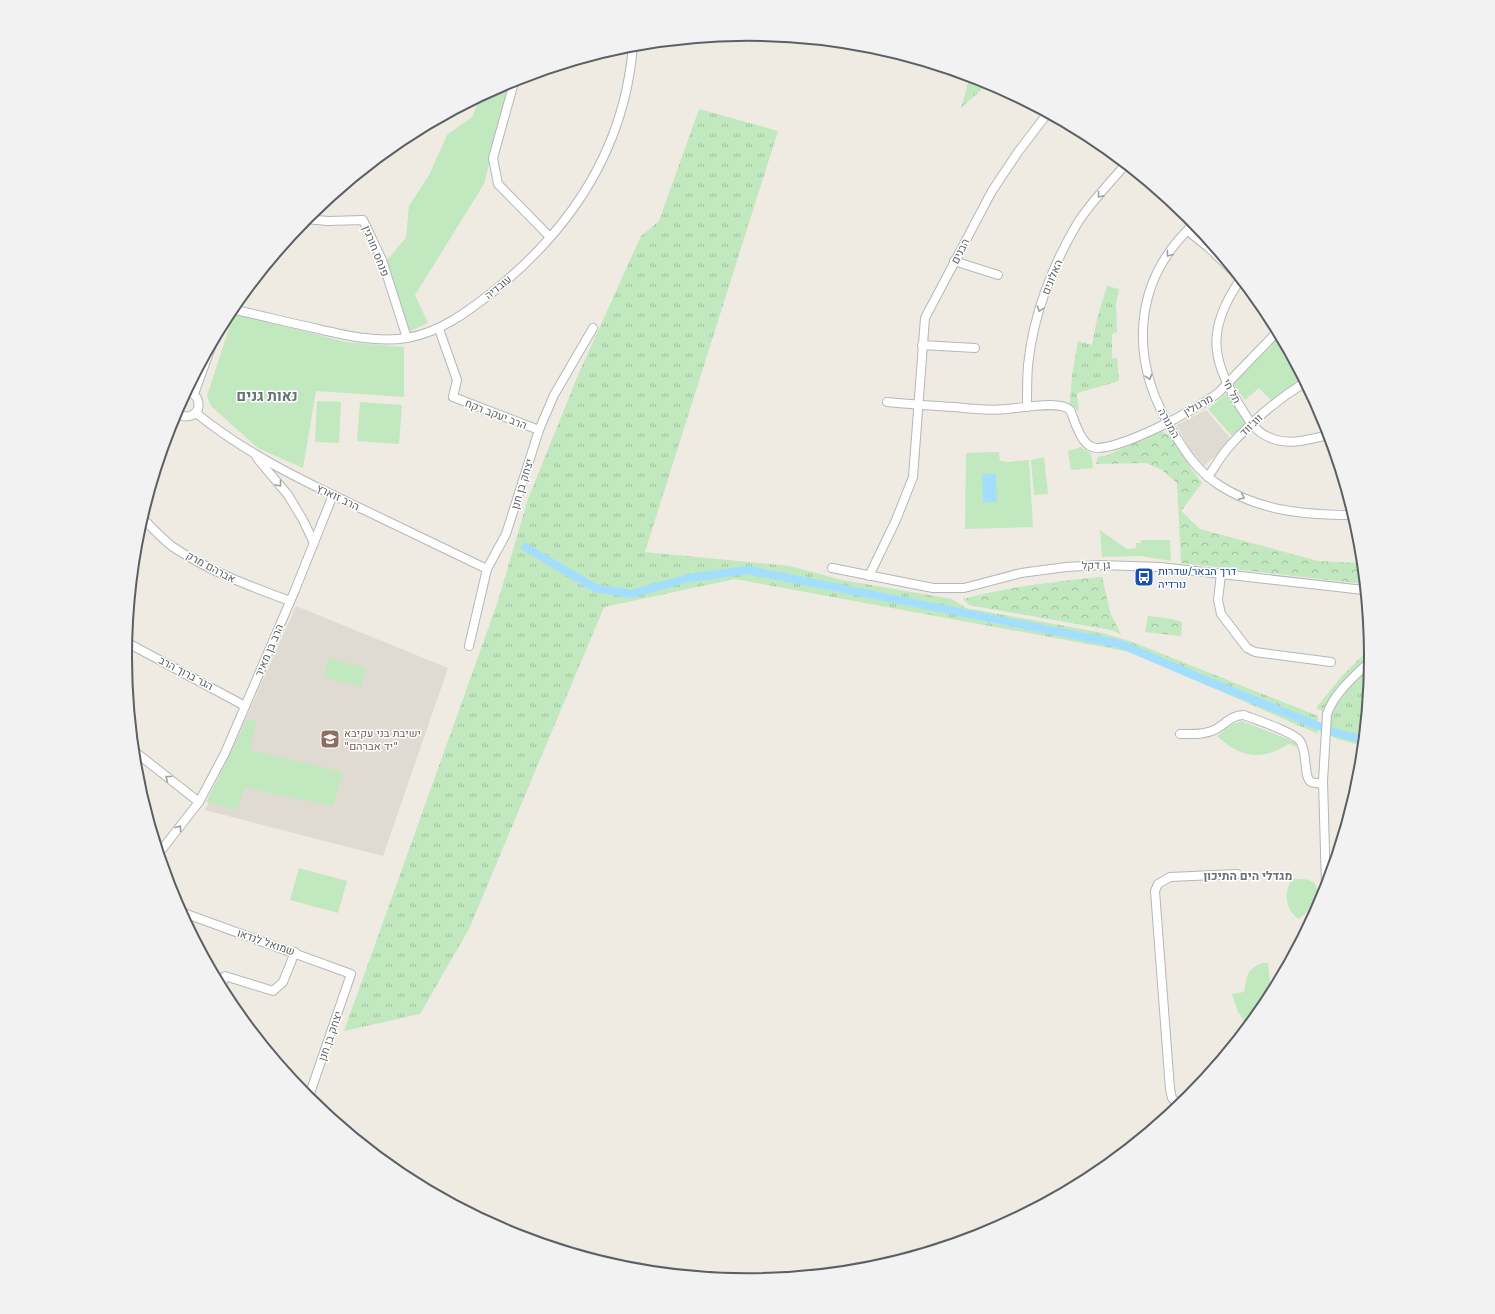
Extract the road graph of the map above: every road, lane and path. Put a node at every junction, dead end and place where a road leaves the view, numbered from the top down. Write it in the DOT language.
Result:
graph roads {
  1 [pos="632,52"];
  2 [pos="514,87"];
  3 [pos="1044,118"];
  4 [pos="1122,168"];
  5 [pos="313,220"];
  6 [pos="1190,229"];
  7 [pos="1188,231"];
  8 [pos="550,237"];
  9 [pos="1205,245"];
  10 [pos="954,261"];
  11 [pos="998,275"];
  12 [pos="1237,284"];
  13 [pos="238,311"];
  14 [pos="593,328"];
  15 [pos="438,329"];
  16 [pos="1273,336"];
  17 [pos="407,338"];
  18 [pos="922,345"];
  19 [pos="975,348"];
  20 [pos="1227,384"];
  21 [pos="1300,386"];
  22 [pos="191,394"];
  23 [pos="887,402"];
  24 [pos="918,404"];
  25 [pos="1027,407"];
  26 [pos="196,413"];
  27 [pos="181,414"];
  28 [pos="1167,422"];
  29 [pos="1252,424"];
  30 [pos="539,430"];
  31 [pos="1323,436"];
  32 [pos="254,454"];
  33 [pos="1215,460"];
  34 [pos="1206,475"];
  35 [pos="333,495"];
  36 [pos="1347,515"];
  37 [pos="146,522"];
  38 [pos="314,543"];
  39 [pos="832,568"];
  40 [pos="487,569"];
  41 [pos="1221,574"];
  42 [pos="869,576"];
  43 [pos="1359,589"];
  44 [pos="290,601"];
  45 [pos="132,645"];
  46 [pos="469,646"];
  47 [pos="1331,662"];
  48 [pos="1363,668"];
  49 [pos="245,706"];
  50 [pos="1180,734"];
  51 [pos="140,756"];
  52 [pos="1323,784"];
  53 [pos="199,802"];
  54 [pos="162,849"];
  55 [pos="1326,870"];
  56 [pos="1237,874"];
  57 [pos="188,915"];
  58 [pos="295,952"];
  59 [pos="351,974"];
  60 [pos="223,980"];
  61 [pos="311,1091"];
  62 [pos="1175,1101"];
  1 -- 8 [label="street, עובדיה"];
  2 -- 8 [label="street"];
  3 -- 10 [label="street, הבנים"];
  4 -- 25 [label="street, האלונים, one-way"];
  5 -- 17 [label="street, פנחס חורגין"];
  6 -- 7 [label="street, המנורה"];
  7 -- 9 [label="street"];
  7 -- 28 [label="street, המנורה, one-way"];
  8 -- 15 [label="street, עובדיה"];
  10 -- 11 [label="street"];
  10 -- 18 [label="street, הבנים"];
  12 -- 20 [label="street, תל חי"];
  13 -- 17 [label="street, עובדיה"];
  14 -- 30 [label="street, יצחק בן חנן"];
  15 -- 17 [label="street, עובדיה"];
  15 -- 30 [label="street, הרב יעקב רקח"];
  16 -- 20 [label="street, מרגולין"];
  18 -- 19 [label="street"];
  18 -- 24 [label="street, הבנים"];
  20 -- 28 [label="street, מרגולין"];
  20 -- 29 [label="street, תל חי"];
  21 -- 29 [label="street, ווג'ווד"];
  22 -- 26 [label="street"];
  23 -- 24 [label="street"];
  24 -- 25 [label="street"];
  24 -- 42 [label="street, הבנים"];
  25 -- 28 [label="street"];
  26 -- 27 [label="street"];
  26 -- 32 [label="street, הרב זוארץ"];
  28 -- 34 [label="street, המנורה"];
  29 -- 31 [label="street, תל חי"];
  29 -- 34 [label="street, ווג'ווד"];
  30 -- 40 [label="street, יצחק בן חנן"];
  32 -- 35 [label="street, הרב זוארץ"];
  32 -- 38 [label="street, one-way"];
  33 -- 34 [label="street"];
  34 -- 36 [label="street, המנורה, one-way"];
  35 -- 38 [label="street, הרב בן מאיר"];
  35 -- 40 [label="street, הרב זוארץ"];
  37 -- 44 [label="street, אברהם מרק"];
  38 -- 44 [label="street, הרב בן מאיר"];
  39 -- 42 [label="street, גן דקל"];
  40 -- 46 [label="street, יצחק בן חנן"];
  41 -- 42 [label="street, גן דקל"];
  41 -- 43 [label="street, גן דקל"];
  41 -- 47 [label="street"];
  44 -- 49 [label="street, הרב בן מאיר"];
  45 -- 49 [label="street, הגר ברוך הרב"];
  48 -- 52 [label="street"];
  49 -- 53 [label="street, הרב בן מאיר"];
  50 -- 52 [label="street"];
  53 -- 51 [label="street, one-way"];
  52 -- 55 [label="street"];
  54 -- 53 [label="street, הרב בן מאיר, one-way"];
  56 -- 62 [label="street"];
  57 -- 58 [label="street, שמואל לנדאו"];
  58 -- 59 [label="street, שמואל לנדאו"];
  58 -- 60 [label="street"];
  59 -- 61 [label="street, יצחק בן חנן"];
}
